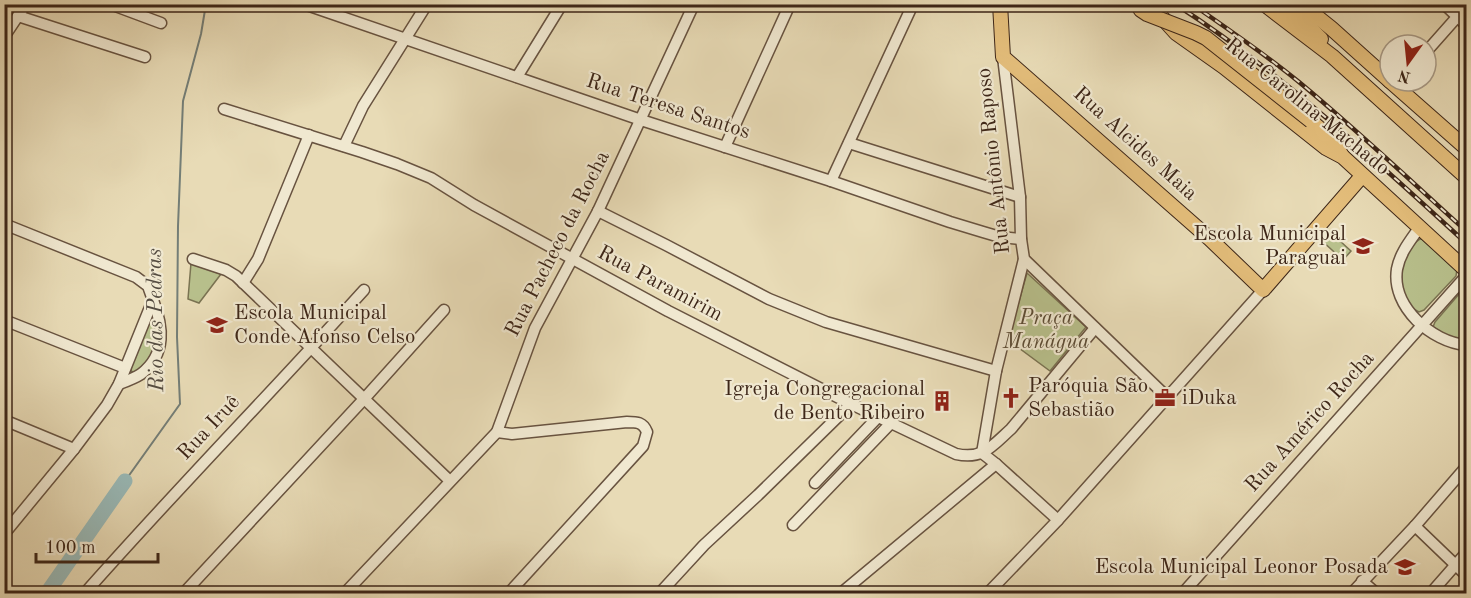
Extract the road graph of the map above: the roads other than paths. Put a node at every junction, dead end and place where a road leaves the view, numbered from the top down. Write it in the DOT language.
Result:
graph roads {
  1 [pos="110,4"];
  2 [pos="304,4"];
  3 [pos="427,4"];
  4 [pos="562,4"];
  5 [pos="694,4"];
  6 [pos="790,4"];
  7 [pos="913,4"];
  8 [pos="1000,4"];
  9 [pos="1137,4"];
  10 [pos="1145,4"];
  11 [pos="1264,4"];
  12 [pos="1282,4"];
  13 [pos="1301,4"];
  14 [pos="1444,4"];
  15 [pos="20,8"];
  16 [pos="1457,17"];
  17 [pos="161,23"];
  18 [pos="1467,25"];
  19 [pos="4,37"];
  20 [pos="406,38"];
  21 [pos="1438,38"];
  22 [pos="1332,56"];
  23 [pos="145,57"];
  24 [pos="1003,57"];
  25 [pos="1378,68"];
  26 [pos="517,77"];
  27 [pos="1404,93"];
  28 [pos="224,109"];
  29 [pos="641,120"];
  30 [pos="309,135"];
  31 [pos="849,143"];
  32 [pos="344,146"];
  33 [pos="725,147"];
  34 [pos="1467,148"];
  35 [pos="1343,157"];
  36 [pos="1362,176"];
  37 [pos="1467,177"];
  38 [pos="831,181"];
  39 [pos="1020,197"];
  40 [pos="598,211"];
  41 [pos="4,224"];
  42 [pos="1419,228"];
  43 [pos="1021,239"];
  44 [pos="193,259"];
  45 [pos="1024,259"];
  46 [pos="572,260"];
  47 [pos="1467,270"];
  48 [pos="1467,276"];
  49 [pos="243,283"];
  50 [pos="364,290"];
  51 [pos="1263,290"];
  52 [pos="153,300"];
  53 [pos="444,310"];
  54 [pos="4,320"];
  55 [pos="1422,325"];
  56 [pos="1095,328"];
  57 [pos="1467,345"];
  58 [pos="311,349"];
  59 [pos="125,368"];
  60 [pos="996,371"];
  61 [pos="119,384"];
  62 [pos="1167,397"];
  63 [pos="364,399"];
  64 [pos="851,404"];
  65 [pos="878,417"];
  66 [pos="4,420"];
  67 [pos="891,423"];
  68 [pos="497,432"];
  69 [pos="74,449"];
  70 [pos="982,453"];
  71 [pos="996,464"];
  72 [pos="1467,466"];
  73 [pos="450,481"];
  74 [pos="815,483"];
  75 [pos="4,515"];
  76 [pos="16,519"];
  77 [pos="1058,520"];
  78 [pos="793,525"];
  79 [pos="1415,526"];
  80 [pos="4,534"];
  81 [pos="1467,553"];
  82 [pos="1455,565"];
  83 [pos="1467,575"];
  84 [pos="1362,581"];
  85 [pos="84,594"];
  86 [pos="183,594"];
  87 [pos="344,594"];
  88 [pos="508,594"];
  89 [pos="659,594"];
  90 [pos="840,594"];
  91 [pos="987,594"];
  92 [pos="1182,594"];
  93 [pos="1351,594"];
  94 [pos="1377,594"];
  95 [pos="1430,594"];
  1 -- 17 [label="street"];
  2 -- 20 [label="street, Rua Teresa Santos"];
  3 -- 20 [label="street"];
  4 -- 26 [label="street"];
  5 -- 29 [label="street, Rua Pacheco da Rocha"];
  6 -- 33 [label="street"];
  7 -- 31 [label="street"];
  8 -- 24 [label="main road, Rua Antônio Raposo"];
  9 -- 35 [label="main road, bridge"];
  10 -- 35 [label="main road, Rua Carolina Machado"];
  11 -- 22 [label="main road"];
  12 -- 22 [label="main road"];
  13 -- 25 [label="main road"];
  14 -- 16 [label="street"];
  15 -- 19 [label="street"];
  15 -- 23 [label="street"];
  16 -- 18 [label="street"];
  16 -- 21 [label="street"];
  20 -- 26 [label="street, Rua Teresa Santos"];
  20 -- 32 [label="street"];
  22 -- 37 [label="main road"];
  24 -- 39 [label="street, Rua Antônio Raposo"];
  24 -- 51 [label="main road, Rua Alcides Maia"];
  26 -- 29 [label="street, Rua Teresa Santos"];
  27 -- 34 [label="main road"];
  28 -- 30 [label="street, Rua Paramirim"];
  29 -- 33 [label="street, Rua Teresa Santos"];
  29 -- 40 [label="street, Rua Pacheco da Rocha"];
  30 -- 32 [label="street, Rua Paramirim"];
  30 -- 49 [label="street"];
  31 -- 38 [label="street"];
  31 -- 39 [label="street"];
  32 -- 46 [label="street, Rua Paramirim"];
  33 -- 38 [label="street, Rua Teresa Santos"];
  35 -- 36 [label="main road, Rua Carolina Machado"];
  36 -- 42 [label="main road, Rua Carolina Machado"];
  36 -- 51 [label="main road"];
  38 -- 43 [label="street, Rua Teresa Santos"];
  39 -- 43 [label="street, Rua Antônio Raposo"];
  40 -- 46 [label="street, Rua Pacheco da Rocha"];
  40 -- 60 [label="street"];
  41 -- 52 [label="street"];
  42 -- 47 [label="main road, Rua Carolina Machado"];
  42 -- 55 [label="street"];
  43 -- 45 [label="street, Rua Antônio Raposo"];
  44 -- 49 [label="street"];
  45 -- 56 [label="street, Rua Antônio Raposo"];
  45 -- 60 [label="street"];
  46 -- 64 [label="street, Rua Paramirim"];
  46 -- 68 [label="street, Rua Pacheco da Rocha"];
  48 -- 55 [label="street, Rua Américo Rocha"];
  49 -- 58 [label="street"];
  50 -- 58 [label="street, Rua Iruê"];
  51 -- 62 [label="street"];
  52 -- 59 [label="street"];
  52 -- 61 [label="street"];
  53 -- 63 [label="street"];
  54 -- 59 [label="street"];
  55 -- 57 [label="street"];
  55 -- 92 [label="street, Rua Américo Rocha"];
  56 -- 62 [label="street, Rua Antônio Raposo"];
  56 -- 70 [label="street"];
  58 -- 63 [label="street"];
  58 -- 85 [label="street, Rua Iruê"];
  59 -- 61 [label="street"];
  60 -- 70 [label="street"];
  61 -- 69 [label="street"];
  62 -- 77 [label="street"];
  63 -- 73 [label="street"];
  63 -- 86 [label="street"];
  64 -- 65 [label="street, Rua Paramirim"];
  64 -- 89 [label="street"];
  65 -- 67 [label="street, Rua Paramirim"];
  65 -- 74 [label="street"];
  66 -- 69 [label="street"];
  67 -- 70 [label="street, Rua Paramirim"];
  67 -- 78 [label="street"];
  68 -- 73 [label="street, Rua Pacheco da Rocha"];
  68 -- 88 [label="street"];
  69 -- 76 [label="street"];
  70 -- 71 [label="street"];
  71 -- 77 [label="street"];
  71 -- 90 [label="street"];
  72 -- 79 [label="street"];
  73 -- 87 [label="street, Rua Pacheco da Rocha"];
  75 -- 76 [label="street"];
  76 -- 80 [label="street"];
  77 -- 91 [label="street"];
  79 -- 82 [label="street"];
  79 -- 84 [label="street"];
  81 -- 82 [label="street"];
  82 -- 83 [label="street"];
  82 -- 95 [label="street"];
  84 -- 93 [label="street"];
  84 -- 94 [label="street"];
}
